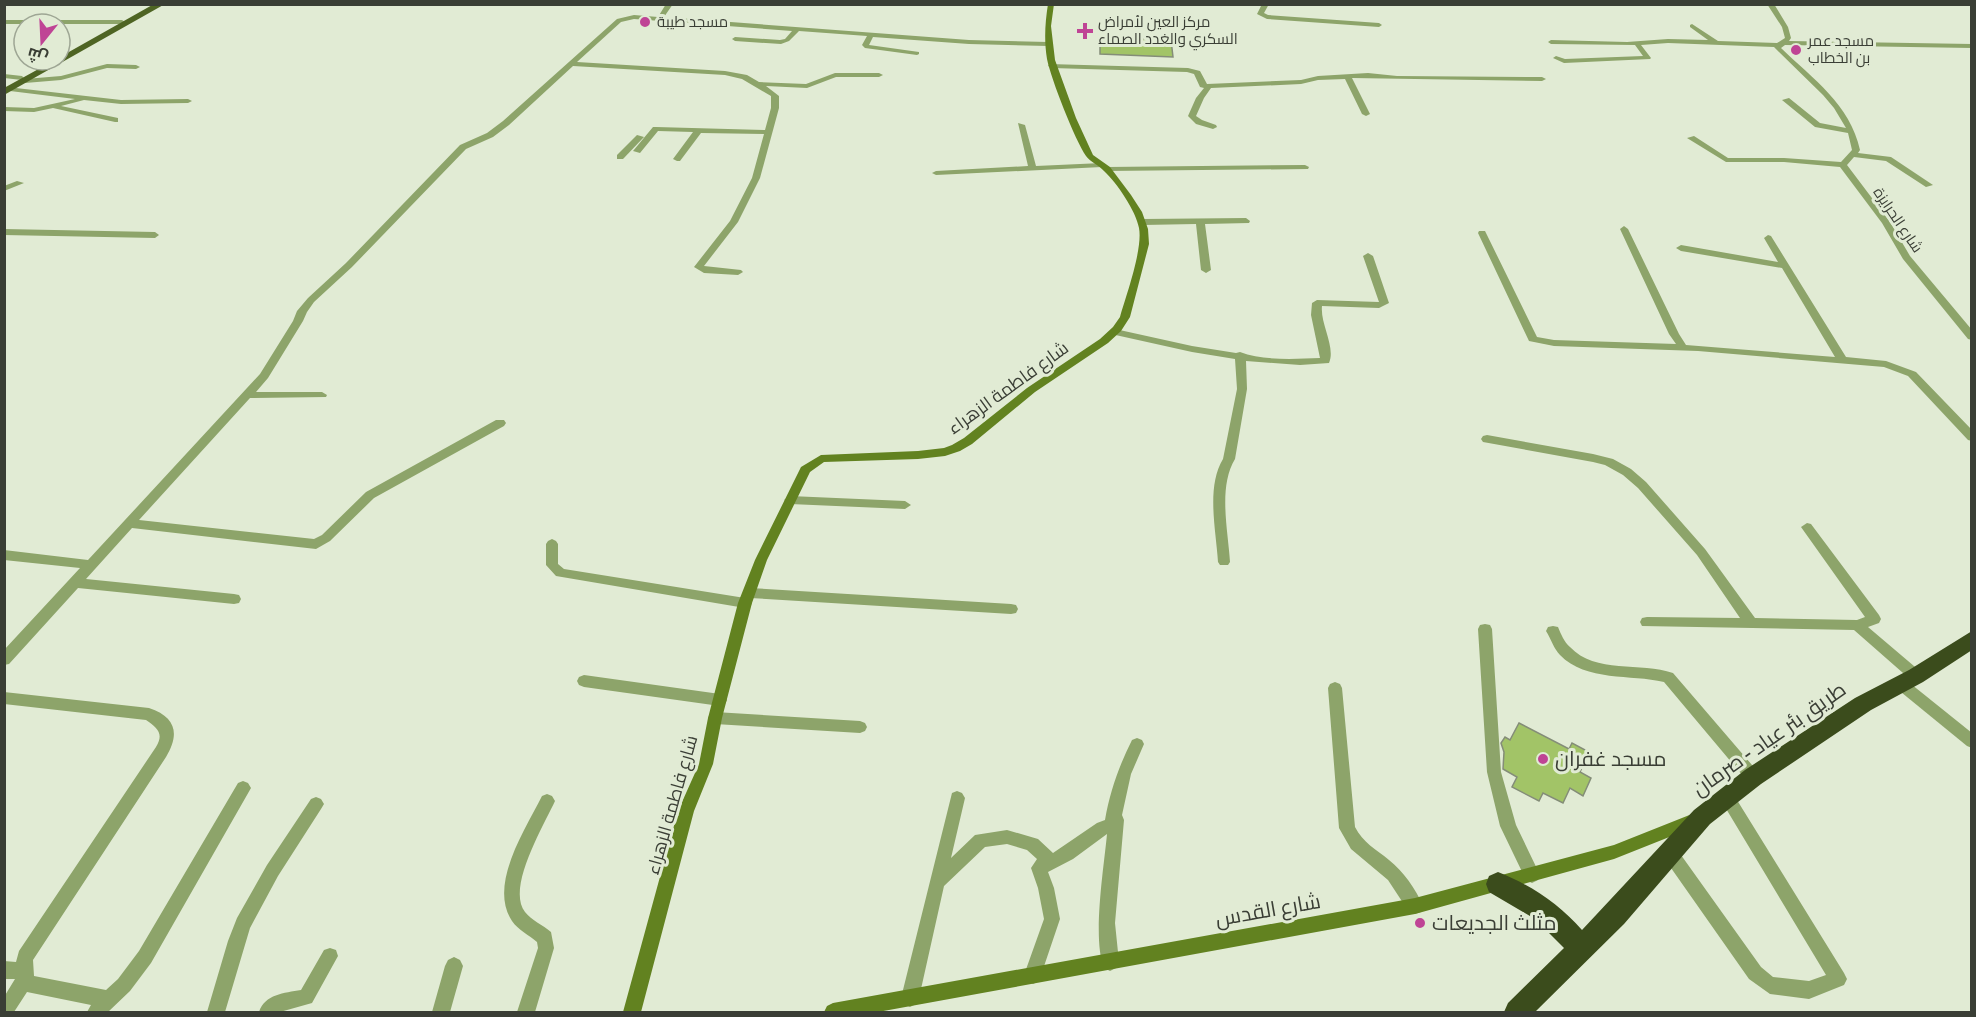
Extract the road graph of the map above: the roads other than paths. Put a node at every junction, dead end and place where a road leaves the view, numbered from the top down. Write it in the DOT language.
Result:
graph roads {
  1 [pos="153,4"];
  2 [pos="161,4"];
  3 [pos="670,4"];
  4 [pos="1051,4"];
  5 [pos="1266,4"];
  6 [pos="1770,4"];
  7 [pos="660,18"];
  8 [pos="4,22"];
  9 [pos="122,22"];
  10 [pos="1379,25"];
  11 [pos="1692,26"];
  12 [pos="797,29"];
  13 [pos="871,34"];
  14 [pos="735,39"];
  15 [pos="1551,42"];
  16 [pos="1715,42"];
  17 [pos="1048,44"];
  18 [pos="1637,44"];
  19 [pos="1781,44"];
  20 [pos="1971,46"];
  21 [pos="72,50"];
  22 [pos="917,53"];
  23 [pos="1556,58"];
  24 [pos="573,64"];
  25 [pos="1052,66"];
  26 [pos="136,67"];
  27 [pos="35,72"];
  28 [pos="879,75"];
  29 [pos="4,76"];
  30 [pos="1347,76"];
  31 [pos="24,79"];
  32 [pos="1542,79"];
  33 [pos="760,84"];
  34 [pos="1209,86"];
  35 [pos="6,90"];
  36 [pos="86,98"];
  37 [pos="1786,100"];
  38 [pos="188,101"];
  39 [pos="51,107"];
  40 [pos="4,108"];
  41 [pos="1366,114"];
  42 [pos="115,120"];
  43 [pos="1022,125"];
  44 [pos="1213,127"];
  45 [pos="656,129"];
  46 [pos="698,131"];
  47 [pos="1851,131"];
  48 [pos="768,132"];
  49 [pos="1691,138"];
  50 [pos="637,151"];
  51 [pos="1854,155"];
  52 [pos="620,157"];
  53 [pos="677,159"];
  54 [pos="1843,165"];
  55 [pos="1305,166"];
  56 [pos="1104,167"];
  57 [pos="1033,168"];
  58 [pos="936,173"];
  59 [pos="20,183"];
  60 [pos="1929,185"];
  61 [pos="4,189"];
  62 [pos="1246,221"];
  63 [pos="1143,222"];
  64 [pos="1200,222"];
  65 [pos="1624,229"];
  66 [pos="4,232"];
  67 [pos="1482,232"];
  68 [pos="155,235"];
  69 [pos="1768,238"];
  70 [pos="1681,248"];
  71 [pos="1368,256"];
  72 [pos="1785,266"];
  73 [pos="1206,270"];
  74 [pos="738,272"];
  75 [pos="1115,332"];
  76 [pos="1971,337"];
  77 [pos="1683,347"];
  78 [pos="1239,355"];
  79 [pos="1842,359"];
  80 [pos="247,395"];
  81 [pos="322,395"];
  82 [pos="500,423"];
  83 [pos="1971,437"];
  84 [pos="1486,439"];
  85 [pos="790,500"];
  86 [pos="905,505"];
  87 [pos="131,524"];
  88 [pos="1808,527"];
  89 [pos="552,543"];
  90 [pos="4,555"];
  91 [pos="1224,562"];
  92 [pos="93,565"];
  93 [pos="76,583"];
  94 [pos="748,598"];
  95 [pos="234,599"];
  96 [pos="1011,609"];
  97 [pos="1647,622"];
  98 [pos="1751,623"];
  99 [pos="1857,625"];
  100 [pos="1485,629"];
  101 [pos="1553,631"];
  102 [pos="1971,639"];
  103 [pos="4,660"];
  104 [pos="1908,680"];
  105 [pos="584,681"];
  106 [pos="1335,688"];
  107 [pos="4,698"];
  108 [pos="720,700"];
  109 [pos="714,718"];
  110 [pos="860,727"];
  111 [pos="1971,742"];
  112 [pos="1137,744"];
  113 [pos="1753,777"];
  114 [pos="243,788"];
  115 [pos="1118,790"];
  116 [pos="1727,797"];
  117 [pos="957,798"];
  118 [pos="547,801"];
  119 [pos="316,804"];
  120 [pos="1702,817"];
  121 [pos="1670,853"];
  122 [pos="1039,868"];
  123 [pos="1532,875"];
  124 [pos="937,882"];
  125 [pos="1498,884"];
  126 [pos="1415,906"];
  127 [pos="1580,948"];
  128 [pos="330,956"];
  129 [pos="1110,962"];
  130 [pos="454,966"];
  131 [pos="4,970"];
  132 [pos="1034,975"];
  133 [pos="23,976"];
  134 [pos="910,998"];
  135 [pos="110,1000"];
  136 [pos="4,1011"];
  137 [pos="96,1012"];
  138 [pos="216,1012"];
  139 [pos="268,1012"];
  140 [pos="441,1012"];
  141 [pos="526,1012"];
  142 [pos="632,1012"];
  143 [pos="833,1012"];
  144 [pos="1517,1012"];
  1 -- 9 [label="main road"];
  2 -- 31 [label="main road"];
  3 -- 7 [label="street"];
  4 -- 17 [label="street"];
  5 -- 10 [label="street"];
  6 -- 19 [label="street"];
  7 -- 12 [label="street"];
  7 -- 24 [label="street"];
  8 -- 9 [label="street"];
  9 -- 21 [label="main road"];
  11 -- 16 [label="street"];
  12 -- 13 [label="street"];
  12 -- 14 [label="street"];
  13 -- 17 [label="street"];
  13 -- 22 [label="street"];
  15 -- 18 [label="street"];
  16 -- 18 [label="street"];
  16 -- 19 [label="street"];
  17 -- 25 [label="street"];
  18 -- 23 [label="street"];
  19 -- 20 [label="street"];
  19 -- 47 [label="street"];
  24 -- 33 [label="street"];
  24 -- 80 [label="street"];
  25 -- 34 [label="street"];
  25 -- 56 [label="street"];
  26 -- 31 [label="street"];
  27 -- 31 [label="main road"];
  28 -- 33 [label="street"];
  29 -- 31 [label="street"];
  30 -- 32 [label="street"];
  30 -- 34 [label="street"];
  30 -- 41 [label="street"];
  31 -- 35 [label="main road"];
  33 -- 48 [label="street"];
  34 -- 44 [label="street"];
  35 -- 36 [label="street"];
  36 -- 38 [label="street"];
  36 -- 39 [label="street"];
  37 -- 47 [label="street"];
  39 -- 40 [label="street"];
  39 -- 42 [label="street"];
  43 -- 57 [label="street"];
  45 -- 46 [label="street"];
  45 -- 50 [label="street"];
  45 -- 52 [label="street"];
  46 -- 48 [label="street"];
  46 -- 53 [label="street"];
  47 -- 51 [label="street"];
  48 -- 74 [label="street"];
  49 -- 54 [label="street"];
  51 -- 54 [label="street"];
  51 -- 60 [label="street"];
  54 -- 76 [label="street, شارع الحرايزة"];
  55 -- 56 [label="street"];
  56 -- 57 [label="street"];
  56 -- 63 [label="street"];
  57 -- 58 [label="street"];
  59 -- 61 [label="street"];
  62 -- 64 [label="street"];
  63 -- 64 [label="street"];
  63 -- 75 [label="street, شارع فاطمة الزهراء"];
  64 -- 73 [label="street"];
  65 -- 77 [label="street"];
  66 -- 68 [label="street"];
  67 -- 77 [label="street"];
  69 -- 72 [label="street"];
  70 -- 72 [label="street"];
  71 -- 78 [label="street"];
  72 -- 79 [label="street"];
  75 -- 78 [label="street"];
  75 -- 85 [label="street, شارع فاطمة الزهراء"];
  77 -- 79 [label="street"];
  78 -- 91 [label="street"];
  79 -- 83 [label="street"];
  80 -- 81 [label="street"];
  80 -- 87 [label="street"];
  82 -- 87 [label="street"];
  84 -- 98 [label="street"];
  85 -- 86 [label="street"];
  85 -- 94 [label="street, شارع فاطمة الزهراء"];
  87 -- 92 [label="street"];
  88 -- 99 [label="street"];
  89 -- 94 [label="street"];
  90 -- 92 [label="street"];
  92 -- 93 [label="street"];
  93 -- 95 [label="street"];
  93 -- 103 [label="street"];
  94 -- 96 [label="street"];
  94 -- 108 [label="street, شارع فاطمة الزهراء"];
  97 -- 98 [label="street"];
  98 -- 99 [label="street"];
  99 -- 104 [label="street"];
  100 -- 123 [label="street"];
  101 -- 113 [label="street"];
  102 -- 104 [label="highway, طريق بئر عياد - صرمان"];
  104 -- 111 [label="street"];
  104 -- 113 [label="highway, طريق بئر عياد - صرمان"];
  105 -- 108 [label="street"];
  106 -- 126 [label="street"];
  107 -- 133 [label="street"];
  108 -- 109 [label="street, شارع فاطمة الزهراء"];
  109 -- 110 [label="street"];
  109 -- 142 [label="street, شارع فاطمة الزهراء"];
  112 -- 115 [label="street"];
  113 -- 116 [label="highway, طريق بئر عياد - صرمان"];
  114 -- 135 [label="street"];
  115 -- 122 [label="street"];
  115 -- 129 [label="street"];
  116 -- 120 [label="highway, طريق بئر عياد - صرمان"];
  116 -- 121 [label="street"];
  117 -- 124 [label="street"];
  118 -- 141 [label="street"];
  119 -- 138 [label="street"];
  120 -- 121 [label="highway, طريق بئر عياد - صرمان"];
  120 -- 123 [label="street, شارع القدس"];
  121 -- 127 [label="highway, طريق بئر عياد - صرمان"];
  122 -- 124 [label="street"];
  122 -- 132 [label="street"];
  123 -- 125 [label="street, شارع القدس"];
  124 -- 134 [label="street"];
  125 -- 126 [label="street, شارع القدس"];
  125 -- 127 [label="highway"];
  126 -- 129 [label="street, شارع القدس"];
  127 -- 144 [label="highway, طريق بئر عياد - صرمان"];
  128 -- 139 [label="street"];
  129 -- 132 [label="street, شارع القدس"];
  130 -- 140 [label="street"];
  131 -- 133 [label="street"];
  132 -- 134 [label="street, شارع القدس"];
  133 -- 135 [label="street"];
  133 -- 136 [label="street"];
  134 -- 143 [label="street, شارع القدس"];
  135 -- 137 [label="street"];
}
